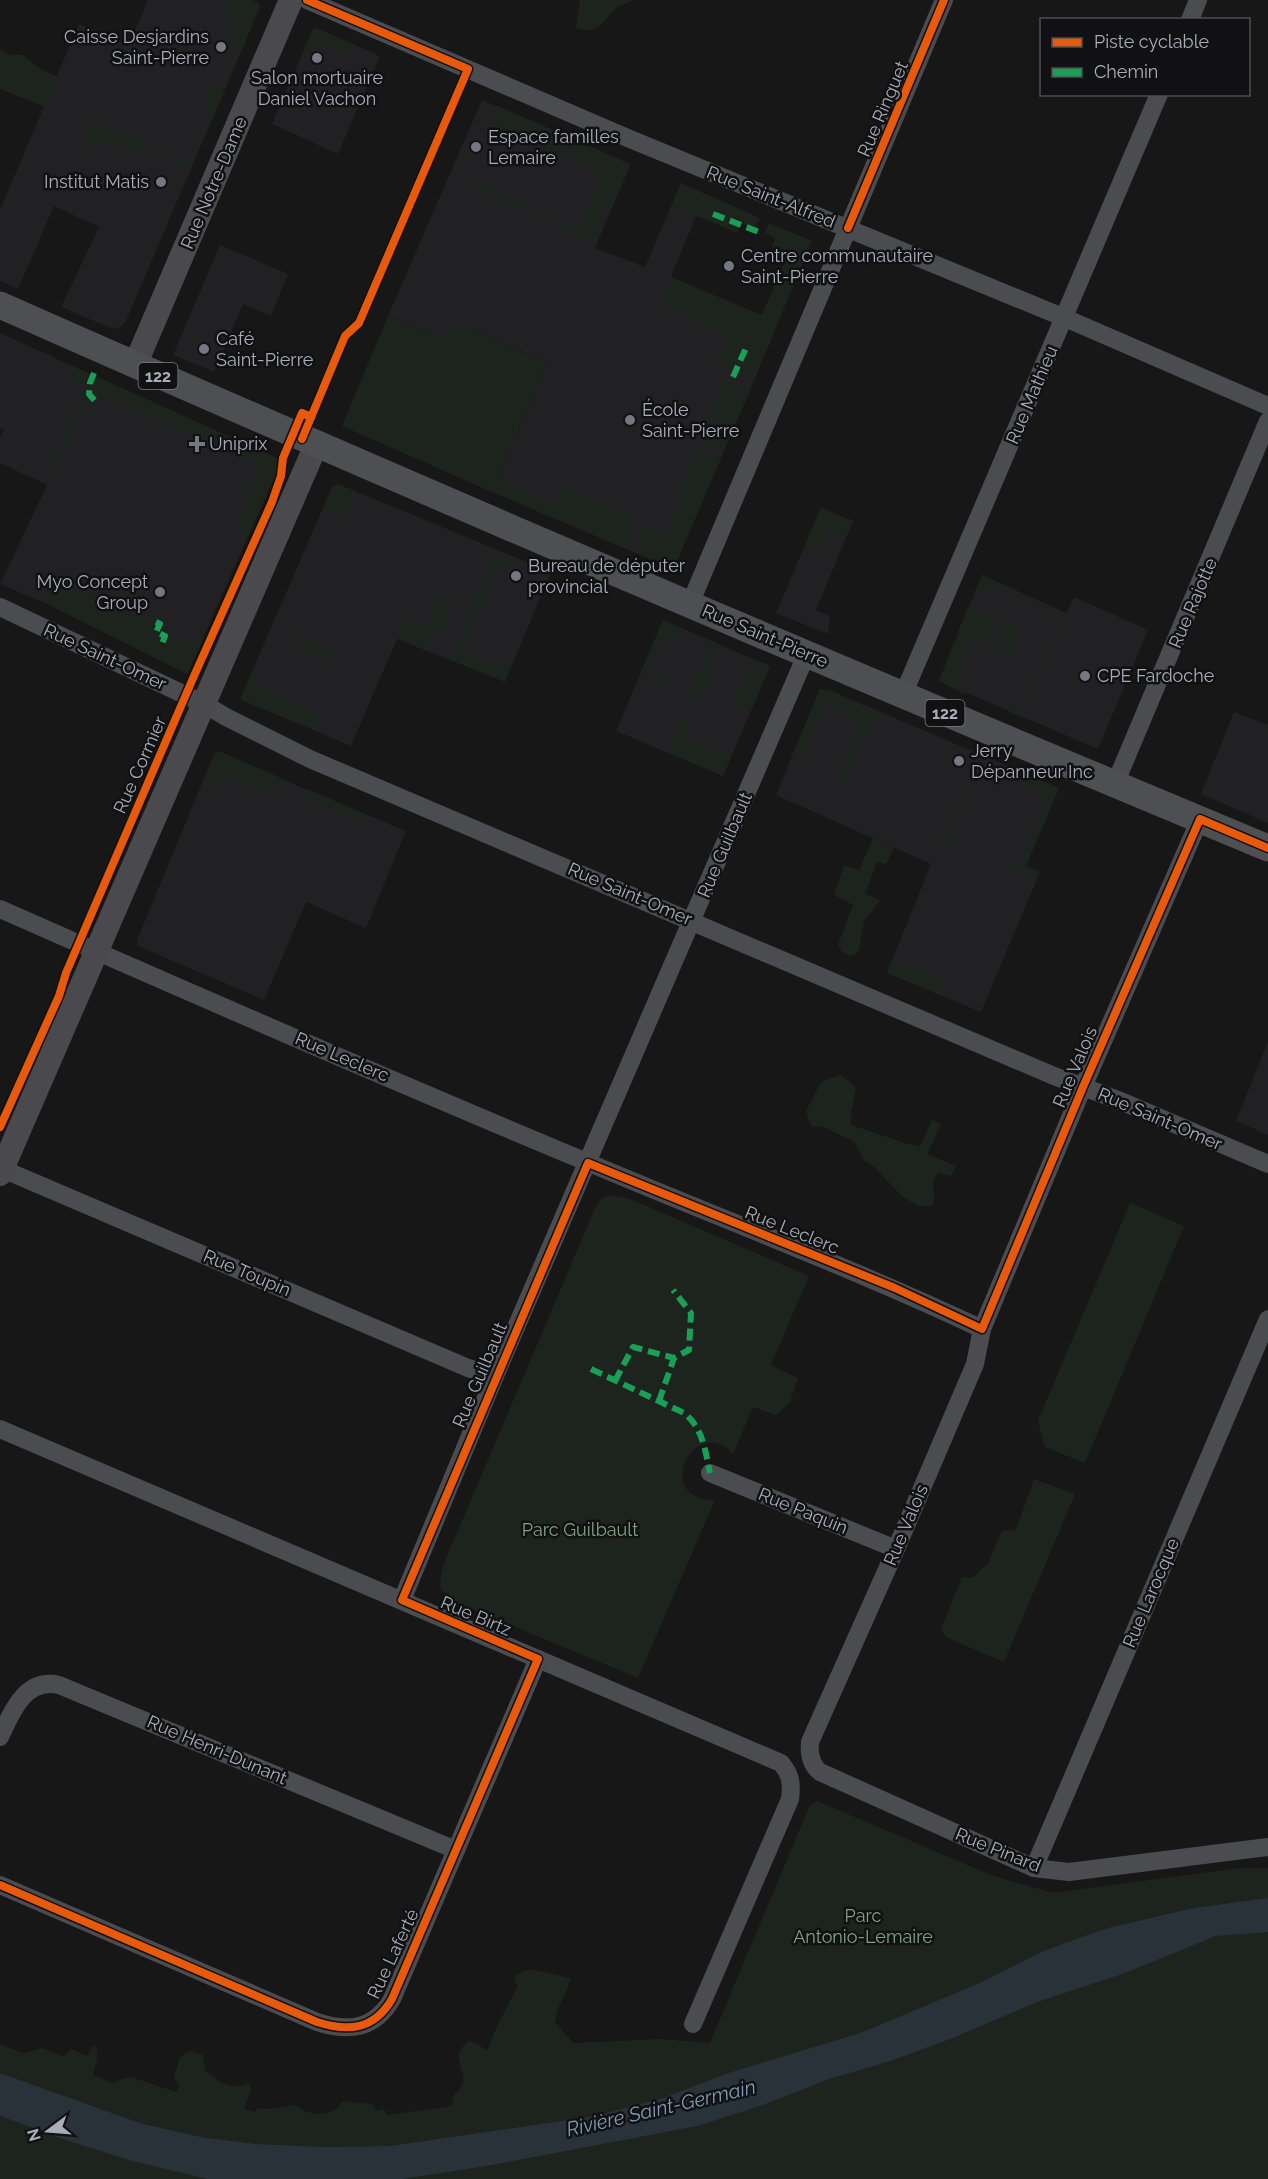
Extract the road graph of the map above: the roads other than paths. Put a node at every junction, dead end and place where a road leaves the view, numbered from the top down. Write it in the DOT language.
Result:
graph roads {
  1 [pos="291,0"];
  2 [pos="307,0"];
  3 [pos="944,0"];
  4 [pos="1198,0"];
  5 [pos="1191,18"];
  6 [pos="1158,96"];
  7 [pos="848,228"];
  8 [pos="0,305"];
  9 [pos="1065,318"];
  10 [pos="135,365"];
  11 [pos="1268,406"];
  12 [pos="1268,421"];
  13 [pos="316,445"];
  14 [pos="690,604"];
  15 [pos="0,607"];
  16 [pos="807,653"];
  17 [pos="903,695"];
  18 [pos="204,704"];
  19 [pos="1115,784"];
  20 [pos="1200,819"];
  21 [pos="1268,848"];
  22 [pos="0,909"];
  23 [pos="693,921"];
  24 [pos="97,953"];
  25 [pos="1083,1087"];
  26 [pos="588,1163"];
  27 [pos="1268,1164"];
  28 [pos="1,1170"];
  29 [pos="1268,1319"];
  30 [pos="982,1329"];
  31 [pos="495,1377"];
  32 [pos="0,1429"];
  33 [pos="710,1473"];
  34 [pos="896,1549"];
  35 [pos="402,1600"];
  36 [pos="538,1659"];
  37 [pos="0,1737"];
  38 [pos="814,1766"];
  39 [pos="1266,1842"];
  40 [pos="456,1850"];
  41 [pos="1034,1868"];
  42 [pos="0,1885"];
  43 [pos="693,2024"];
  1 -- 10 [label="street, Rue Notre-Dame"];
  2 -- 7 [label="street, Rue Saint-Alfred"];
  3 -- 7 [label="street, Rue Ringuet"];
  4 -- 5 [label="street"];
  6 -- 9 [label="street, Rue Mathieu"];
  7 -- 9 [label="street, Rue Saint-Alfred"];
  7 -- 14 [label="street, Rue Ringuet"];
  8 -- 10 [label="main road, Rue Saint-Pierre / 122"];
  9 -- 11 [label="street, Rue Saint-Alfred"];
  9 -- 17 [label="street, Rue Mathieu"];
  10 -- 13 [label="main road, Rue Saint-Pierre / 122"];
  12 -- 19 [label="street, Rue Rajotte"];
  13 -- 14 [label="main road, Rue Saint-Pierre / 122"];
  13 -- 18 [label="street, Rue Cormier"];
  14 -- 16 [label="main road, Rue Saint-Pierre / 122"];
  15 -- 18 [label="street, Rue Saint-Omer"];
  16 -- 17 [label="main road, Rue Saint-Pierre / 122"];
  16 -- 23 [label="street, Rue Guilbault"];
  17 -- 19 [label="main road, Rue Saint-Pierre / 122"];
  18 -- 23 [label="street, Rue Saint-Omer"];
  18 -- 24 [label="street, Rue Cormier"];
  19 -- 20 [label="main road, Rue Saint-Pierre / 122"];
  20 -- 21 [label="main road, Rue Saint-Pierre / 122"];
  20 -- 25 [label="street, Rue Valois"];
  22 -- 24 [label="street, Rue Leclerc"];
  23 -- 25 [label="street, Rue Saint-Omer"];
  23 -- 26 [label="street, Rue Guilbault"];
  24 -- 26 [label="street, Rue Leclerc"];
  24 -- 28 [label="street, Rue Cormier"];
  25 -- 27 [label="street, Rue Saint-Omer"];
  25 -- 30 [label="street, Rue Valois"];
  26 -- 30 [label="street, Rue Leclerc"];
  26 -- 31 [label="street, Rue Guilbault"];
  28 -- 31 [label="street, Rue Toupin"];
  29 -- 41 [label="street, Rue Larocque"];
  30 -- 34 [label="street, Rue Valois"];
  31 -- 35 [label="street, Rue Guilbault"];
  32 -- 35 [label="street, Rue Birtz"];
  33 -- 34 [label="street, Rue Paquin"];
  34 -- 38 [label="street, Rue Valois"];
  35 -- 36 [label="street, Rue Birtz"];
  36 -- 40 [label="street, Rue Laferté"];
  36 -- 43 [label="street, Rue Birtz"];
  37 -- 40 [label="street, Rue Henri-Dunant"];
  38 -- 41 [label="street, Rue Pinard"];
  39 -- 41 [label="street, Rue Pinard"];
  40 -- 42 [label="street, Rue Laferté"];
}
